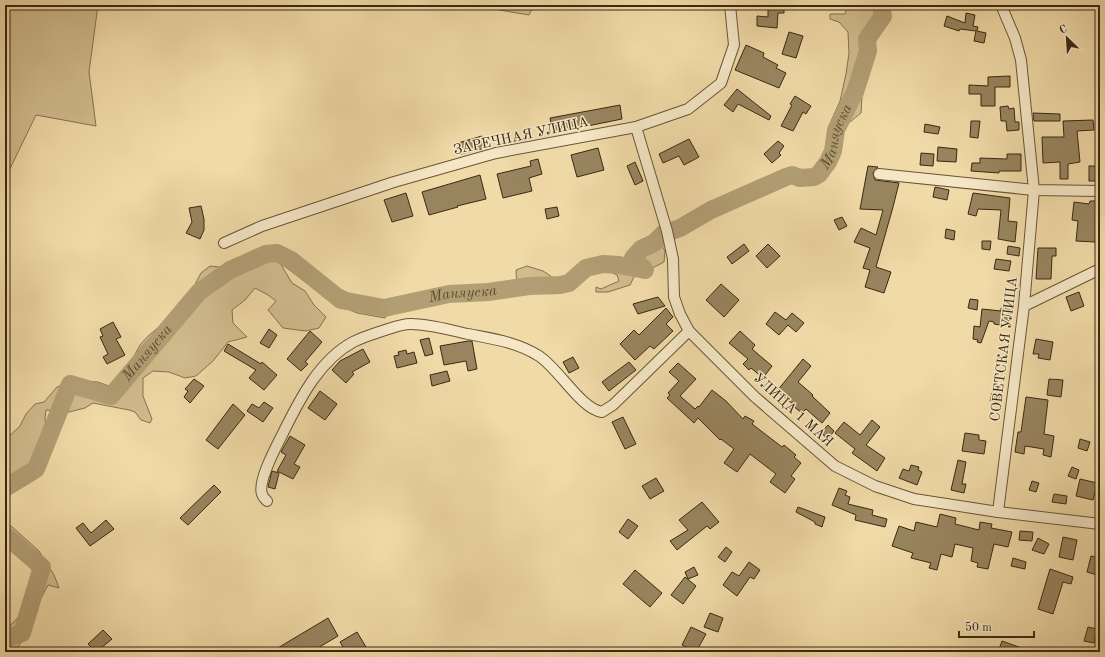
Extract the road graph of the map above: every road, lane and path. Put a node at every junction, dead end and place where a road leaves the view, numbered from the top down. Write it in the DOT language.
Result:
graph roads {
  1 [pos="730,5"];
  2 [pos="1001,5"];
  3 [pos="636,127"];
  4 [pos="879,174"];
  5 [pos="1034,190"];
  6 [pos="1100,192"];
  7 [pos="224,243"];
  8 [pos="1100,269"];
  9 [pos="1024,306"];
  10 [pos="689,331"];
  11 [pos="267,501"];
  12 [pos="998,512"];
  13 [pos="1100,524"];
  1 -- 3 [label="street, ЗАРЕЧНАЯ УЛИЦА"];
  2 -- 5 [label="street, СОВЕТСКАЯ УЛИЦА"];
  3 -- 7 [label="street, ЗАРЕЧНАЯ УЛИЦА"];
  3 -- 10 [label="street, УЛИЦА 1 МАЯ"];
  4 -- 5 [label="street"];
  5 -- 6 [label="street"];
  5 -- 9 [label="street, СОВЕТСКАЯ УЛИЦА"];
  8 -- 9 [label="street"];
  9 -- 12 [label="street, СОВЕТСКАЯ УЛИЦА"];
  10 -- 11 [label="street"];
  10 -- 12 [label="street, УЛИЦА 1 МАЯ"];
  12 -- 13 [label="street, УЛИЦА 1 МАЯ"];
}
